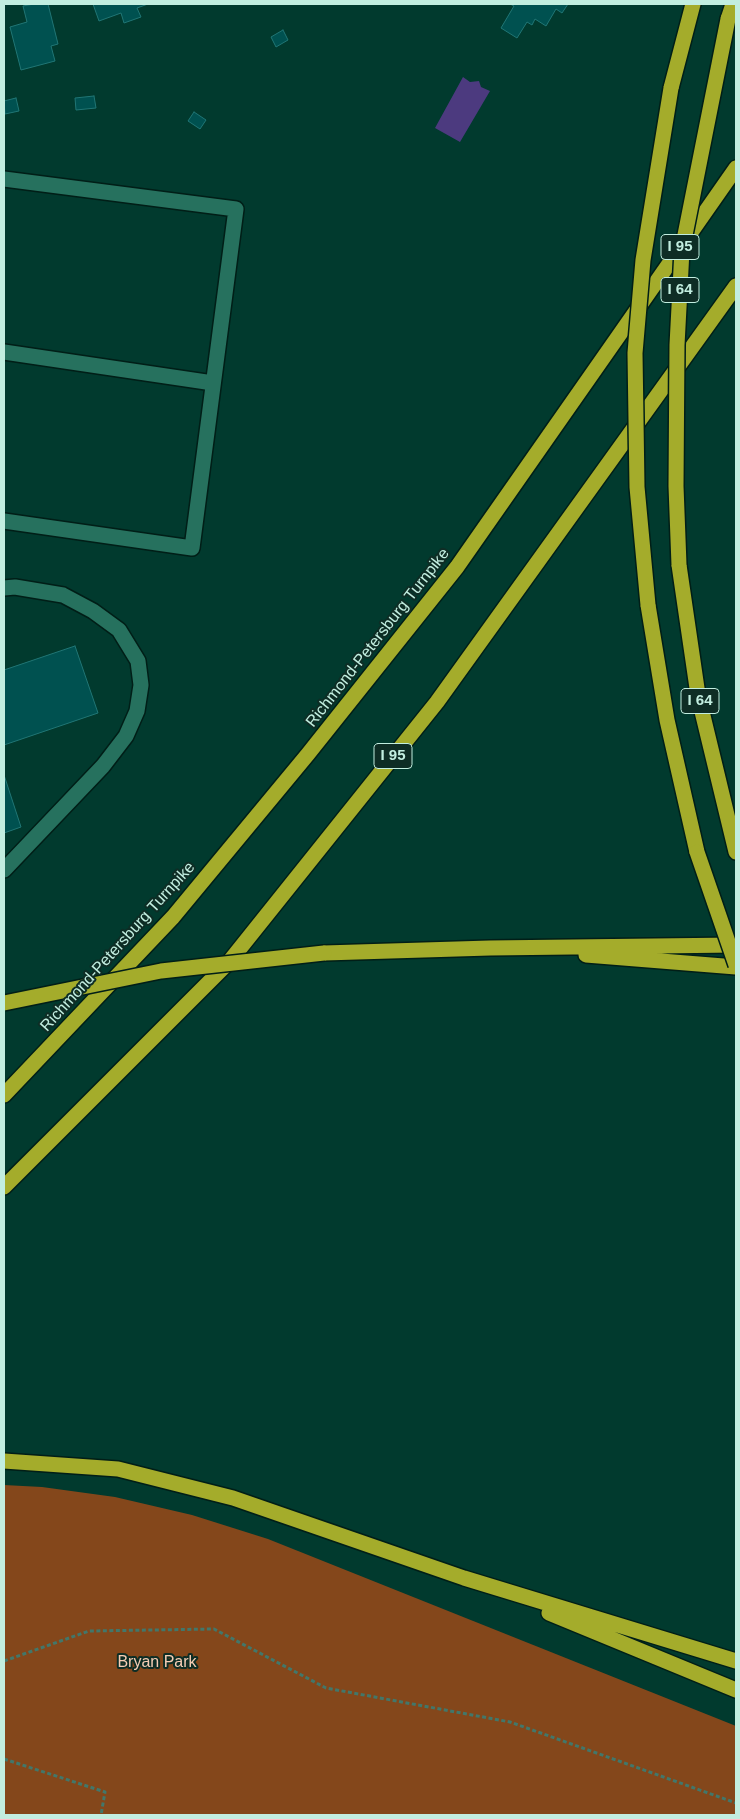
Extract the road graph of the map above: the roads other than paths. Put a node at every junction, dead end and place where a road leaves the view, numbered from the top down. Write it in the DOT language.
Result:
graph roads {
  1 [pos="693,4"];
  2 [pos="733,4"];
  3 [pos="736,168"];
  4 [pos="4,179"];
  5 [pos="736,286"];
  6 [pos="4,352"];
  7 [pos="213,383"];
  8 [pos="4,521"];
  9 [pos="4,588"];
  10 [pos="736,852"];
  11 [pos="4,870"];
  12 [pos="736,945"];
  13 [pos="490,948"];
  14 [pos="736,966"];
  15 [pos="4,1003"];
  16 [pos="4,1095"];
  17 [pos="4,1187"];
  18 [pos="4,1461"];
  19 [pos="464,1578"];
  20 [pos="736,1661"];
  21 [pos="736,1690"];
  1 -- 14 [label="highway, bridge"];
  2 -- 10 [label="highway, I 64, bridge"];
  3 -- 16 [label="highway, Richmond-Petersburg Turnpike / I 95"];
  4 -- 7 [label="lane"];
  5 -- 17 [label="highway, I 95"];
  6 -- 7 [label="lane"];
  7 -- 8 [label="lane"];
  9 -- 11 [label="lane"];
  12 -- 13 [label="highway"];
  13 -- 14 [label="highway"];
  13 -- 15 [label="highway, bridge"];
  18 -- 19 [label="highway"];
  19 -- 20 [label="highway"];
  19 -- 21 [label="highway"];
}
